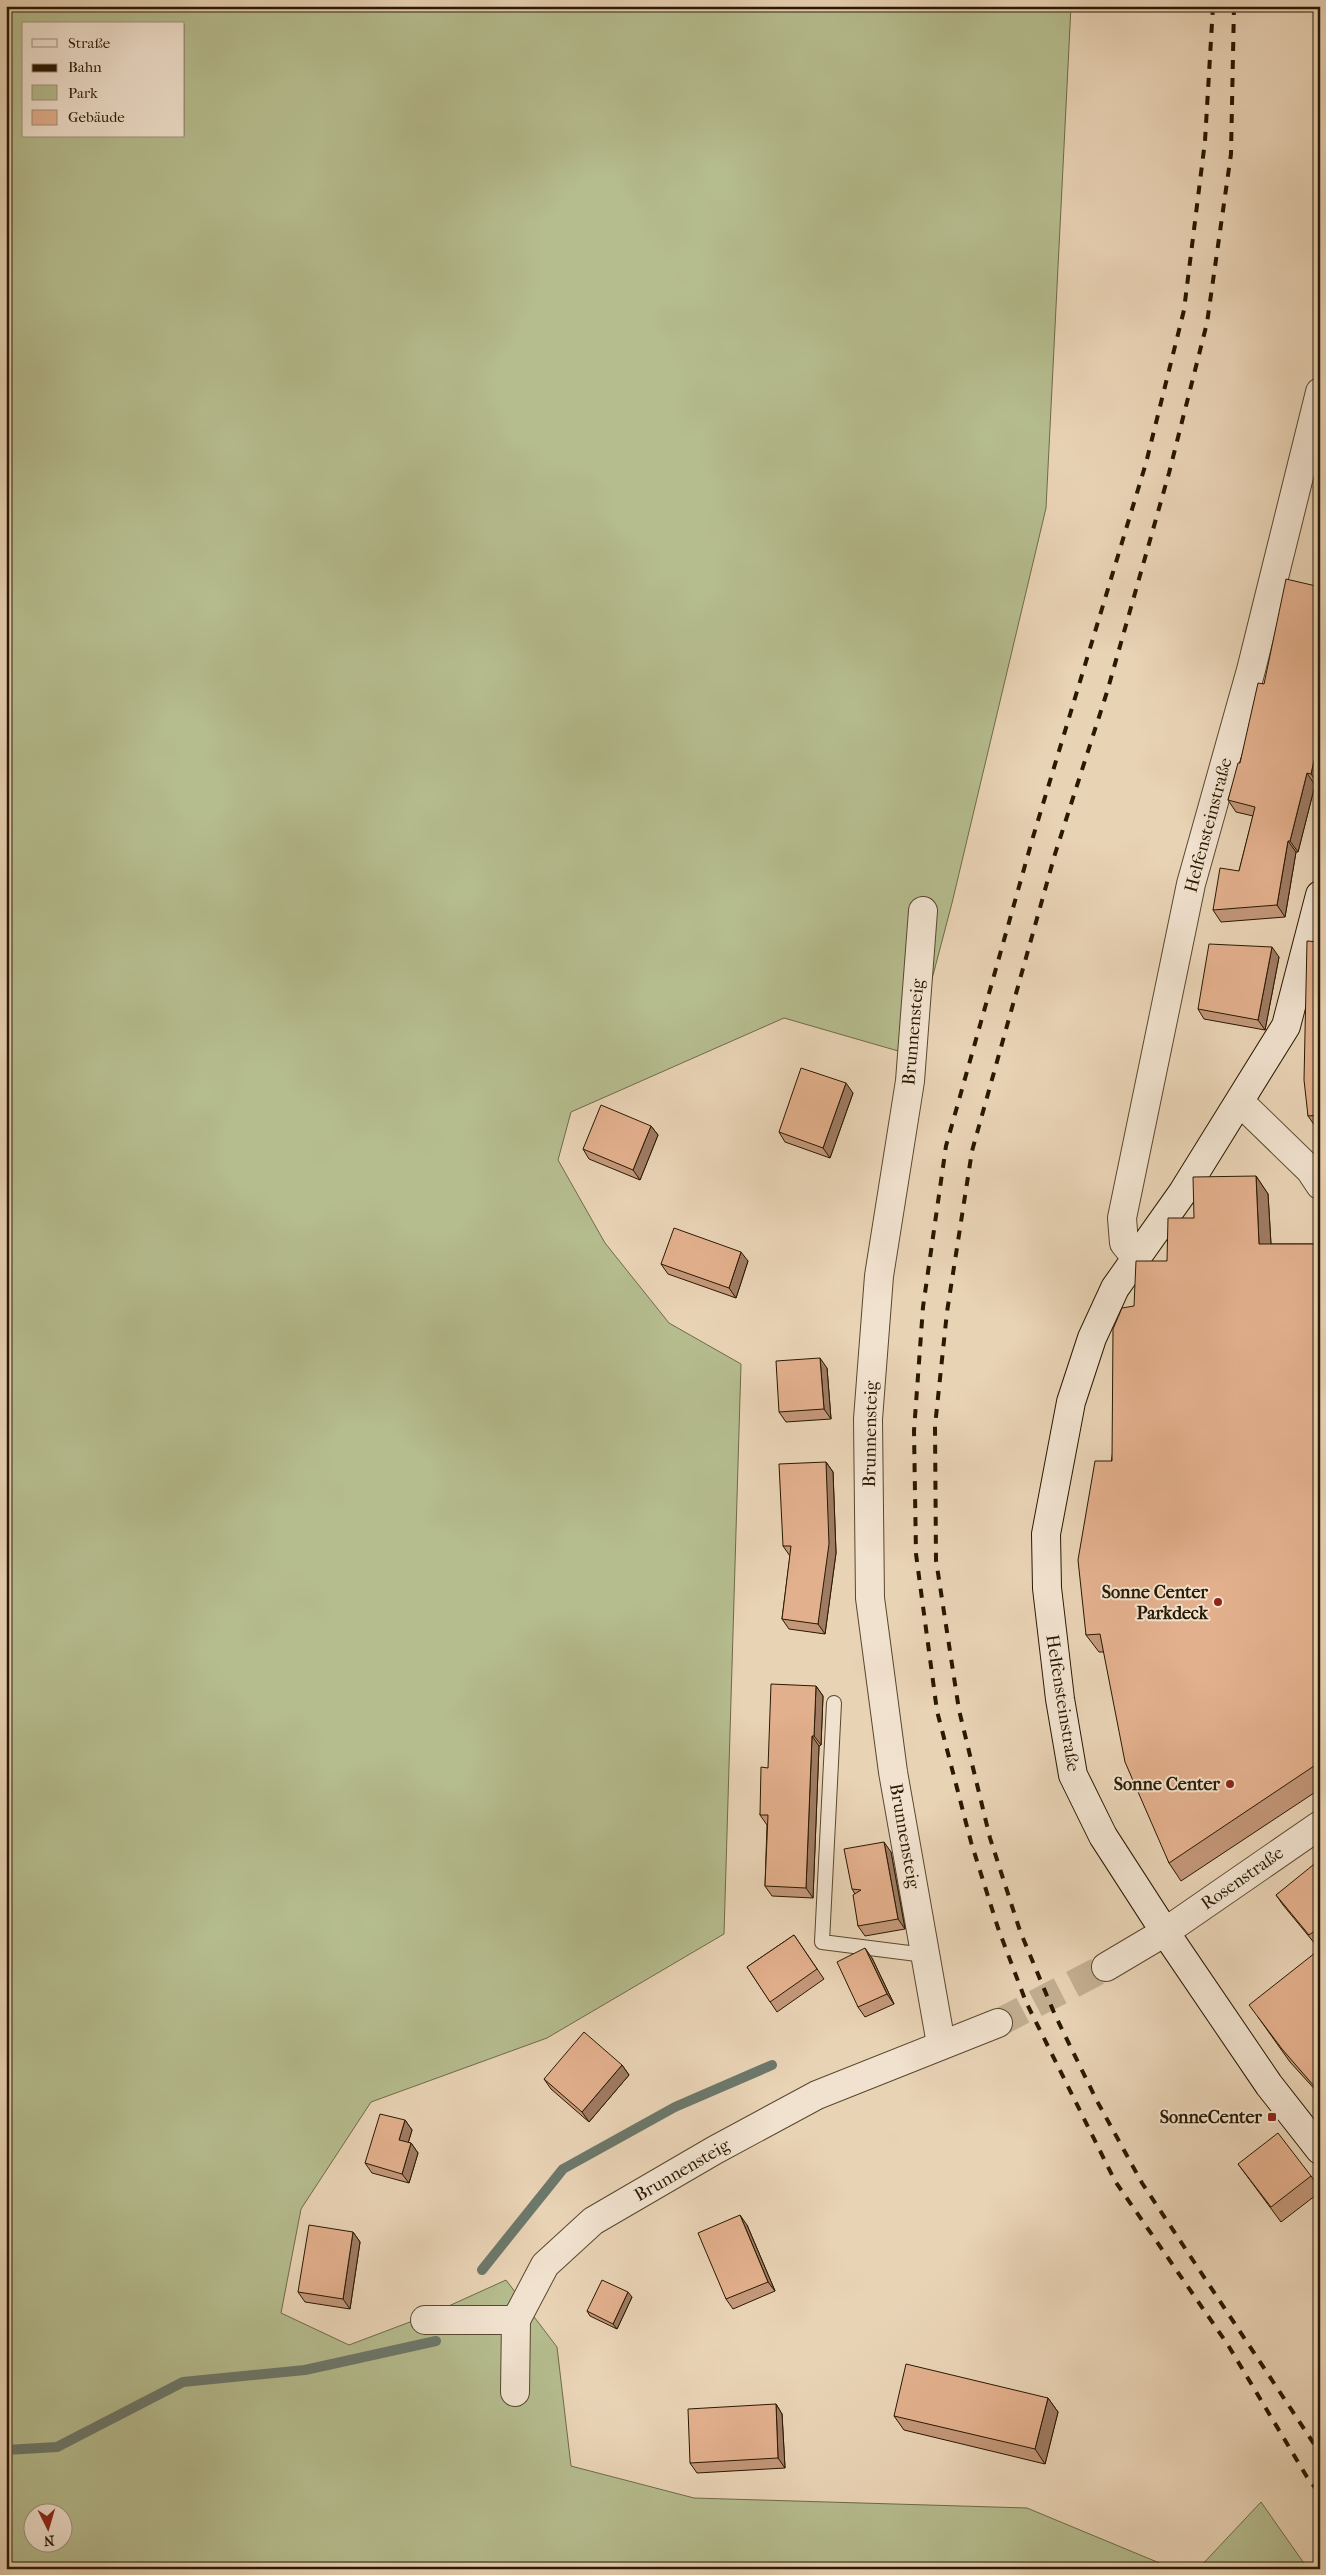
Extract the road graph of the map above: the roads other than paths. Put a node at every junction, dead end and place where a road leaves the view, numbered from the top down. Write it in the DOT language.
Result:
graph roads {
  1 [pos="1320,392"];
  2 [pos="1320,895"];
  3 [pos="923,912"];
  4 [pos="1312,947"];
  5 [pos="1240,1102"];
  6 [pos="1320,1185"];
  7 [pos="1136,1258"];
  8 [pos="834,1703"];
  9 [pos="1320,1825"];
  10 [pos="1165,1932"];
  11 [pos="925,1955"];
  12 [pos="1106,1967"];
  13 [pos="998,2023"];
  14 [pos="941,2044"];
  15 [pos="1320,2150"];
  16 [pos="426,2320"];
  17 [pos="516,2320"];
  18 [pos="515,2392"];
  1 -- 7 [label="street, Helfensteinstraße"];
  2 -- 4 [label="street, Helfensteinstraße"];
  3 -- 11 [label="street, Brunnensteig"];
  4 -- 5 [label="street, Helfensteinstraße"];
  5 -- 6 [label="street"];
  5 -- 7 [label="street, Helfensteinstraße"];
  7 -- 10 [label="street, Helfensteinstraße"];
  8 -- 11 [label="lane"];
  9 -- 10 [label="street, Rosenstraße"];
  10 -- 12 [label="street"];
  10 -- 15 [label="street, Helfensteinstraße"];
  11 -- 14 [label="street, Brunnensteig"];
  13 -- 14 [label="street, Brunnensteig"];
  14 -- 17 [label="street, Brunnensteig"];
  16 -- 17 [label="street"];
  17 -- 18 [label="street, Brunnensteig"];
}
